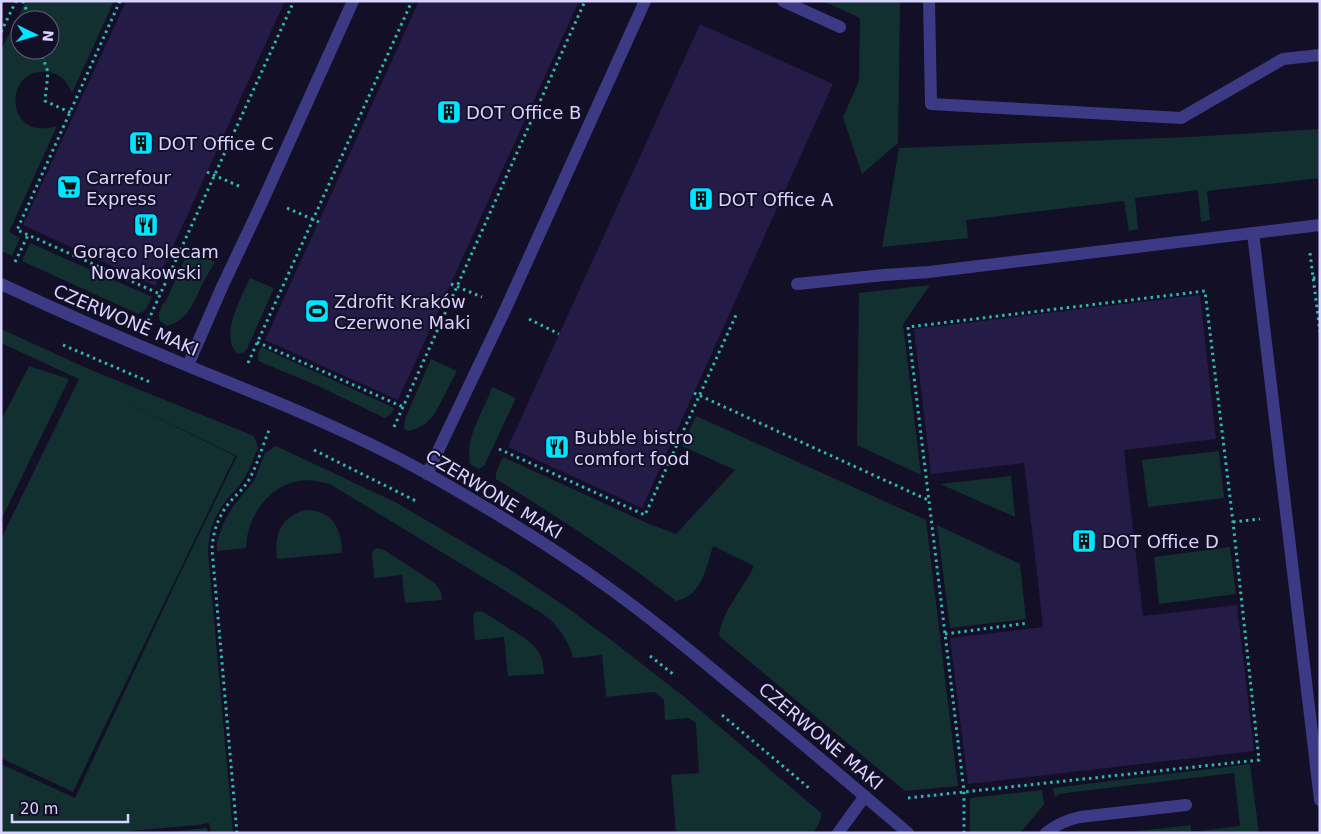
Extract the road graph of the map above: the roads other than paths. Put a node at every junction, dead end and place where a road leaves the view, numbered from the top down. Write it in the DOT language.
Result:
graph roads {
  1 [pos="353,1"];
  2 [pos="645,1"];
  3 [pos="783,1"];
  4 [pos="929,1"];
  5 [pos="840,27"];
  6 [pos="1320,55"];
  7 [pos="1313,226"];
  8 [pos="1252,233"];
  9 [pos="1,284"];
  10 [pos="797,284"];
  11 [pos="188,366"];
  12 [pos="427,474"];
  13 [pos="865,796"];
  14 [pos="1320,800"];
  15 [pos="1186,805"];
  16 [pos="838,833"];
  17 [pos="908,833"];
  18 [pos="1046,833"];
  1 -- 11 [label="street"];
  2 -- 12 [label="street"];
  3 -- 5 [label="street"];
  4 -- 6 [label="street"];
  7 -- 8 [label="street"];
  8 -- 10 [label="street"];
  8 -- 14 [label="street"];
  9 -- 11 [label="street, CZERWONE MAKI"];
  11 -- 12 [label="street, CZERWONE MAKI"];
  12 -- 13 [label="street, CZERWONE MAKI"];
  13 -- 16 [label="street"];
  13 -- 17 [label="street, CZERWONE MAKI"];
  15 -- 18 [label="street"];
}
